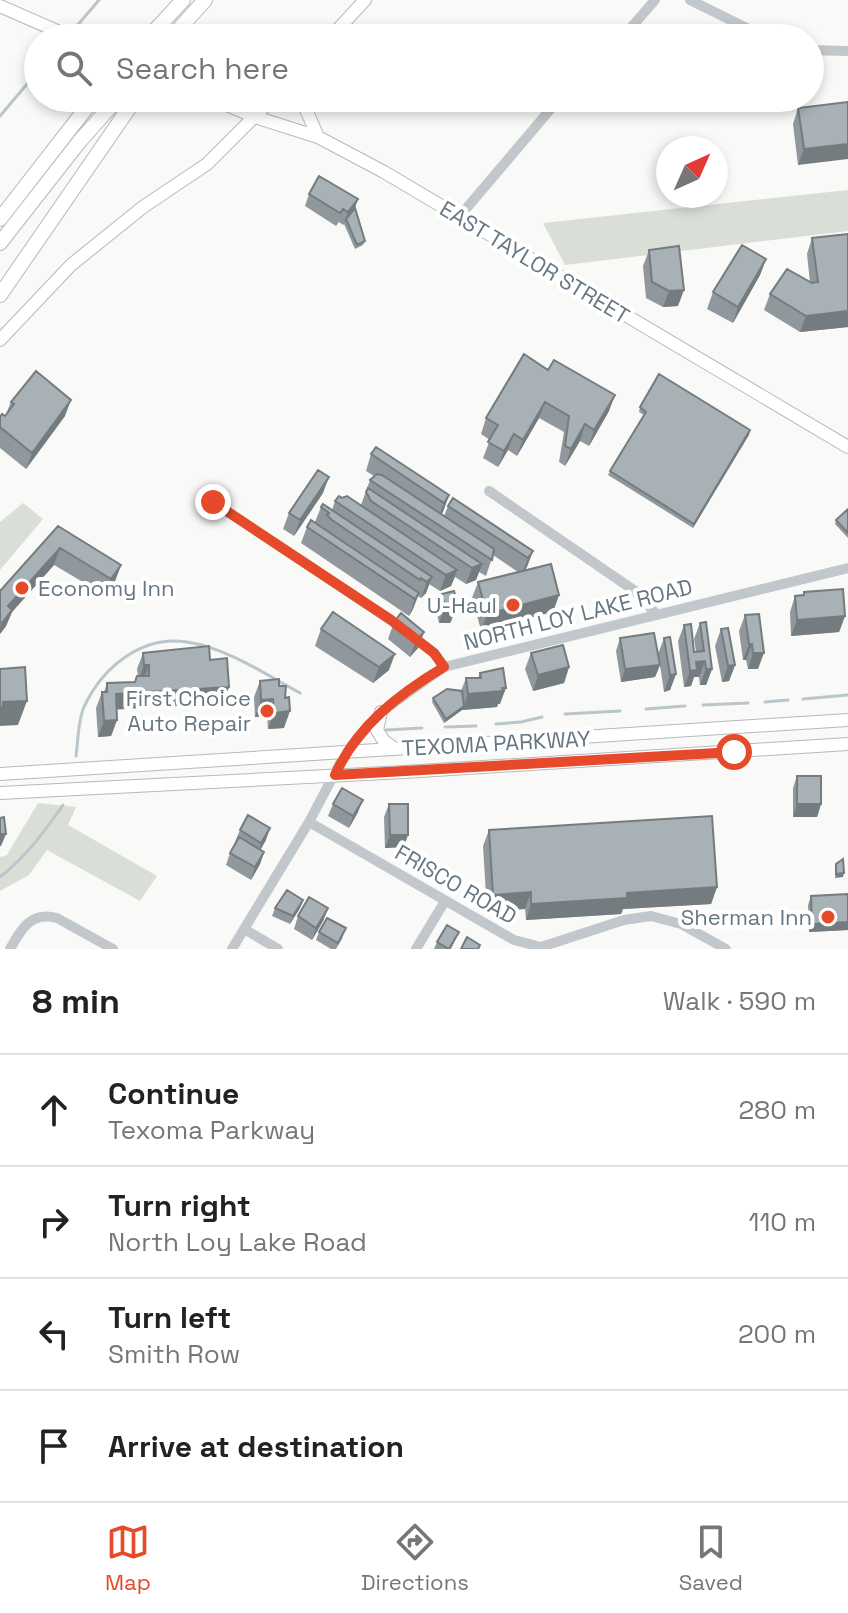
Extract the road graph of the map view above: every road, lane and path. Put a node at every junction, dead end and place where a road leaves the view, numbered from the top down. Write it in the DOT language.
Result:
graph roads {
  1 [pos="183,0"];
  2 [pos="365,0"];
  3 [pos="655,0"];
  4 [pos="690,0"];
  5 [pos="203,2"];
  6 [pos="0,6"];
  7 [pos="40,24"];
  8 [pos="161,24"];
  9 [pos="183,24"];
  10 [pos="187,24"];
  11 [pos="343,24"];
  12 [pos="634,24"];
  13 [pos="739,24"];
  14 [pos="824,50"];
  15 [pos="848,51"];
  16 [pos="83,112"];
  17 [pos="106,112"];
  18 [pos="126,112"];
  19 [pos="243,112"];
  20 [pos="260,112"];
  21 [pos="307,112"];
  22 [pos="548,112"];
  23 [pos="255,117"];
  24 [pos="318,137"];
  25 [pos="459,217"];
  26 [pos="0,219"];
  27 [pos="0,243"];
  28 [pos="0,295"];
  29 [pos="0,340"];
  30 [pos="848,447"];
  31 [pos="489,491"];
  32 [pos="213,502"];
  33 [pos="848,568"];
  34 [pos="657,615"];
  35 [pos="444,667"];
  36 [pos="381,712"];
  37 [pos="848,720"];
  38 [pos="848,744"];
  39 [pos="395,749"];
  40 [pos="346,752"];
  41 [pos="30,772"];
  42 [pos="0,774"];
  43 [pos="335,775"];
  44 [pos="22,791"];
  45 [pos="0,793"];
  46 [pos="309,822"];
  47 [pos="445,901"];
  48 [pos="244,929"];
  49 [pos="541,948"];
  50 [pos="10,949"];
  51 [pos="113,949"];
  52 [pos="232,949"];
  53 [pos="278,949"];
  54 [pos="416,949"];
  55 [pos="726,949"];
  1 -- 8 [label="highway"];
  2 -- 11 [label="main road"];
  3 -- 12 [label="street"];
  4 -- 13 [label="street"];
  5 -- 9 [label="highway"];
  5 -- 10 [label="highway"];
  6 -- 7 [label="main road"];
  14 -- 15 [label="street"];
  16 -- 26 [label="highway"];
  17 -- 27 [label="highway"];
  18 -- 28 [label="highway"];
  19 -- 23 [label="main road, EAST TAYLOR STREET"];
  20 -- 23 [label="main road"];
  21 -- 24 [label="main road"];
  22 -- 25 [label="street"];
  23 -- 24 [label="main road, EAST TAYLOR STREET"];
  23 -- 29 [label="main road"];
  24 -- 25 [label="main road, EAST TAYLOR STREET"];
  25 -- 30 [label="main road, EAST TAYLOR STREET"];
  31 -- 34 [label="street"];
  32 -- 35 [label="street"];
  33 -- 34 [label="street, NORTH LOY LAKE ROAD"];
  34 -- 35 [label="street, NORTH LOY LAKE ROAD"];
  35 -- 36 [label="street, NORTH LOY LAKE ROAD"];
  36 -- 39 [label="main road"];
  36 -- 40 [label="street, NORTH LOY LAKE ROAD"];
  37 -- 39 [label="main road, TEXOMA PARKWAY"];
  38 -- 43 [label="main road, TEXOMA PARKWAY"];
  39 -- 40 [label="main road, TEXOMA PARKWAY"];
  40 -- 41 [label="main road, TEXOMA PARKWAY"];
  40 -- 43 [label="street, NORTH LOY LAKE ROAD"];
  41 -- 42 [label="main road, TEXOMA PARKWAY"];
  41 -- 44 [label="main road"];
  43 -- 44 [label="main road, TEXOMA PARKWAY"];
  43 -- 46 [label="street, NORTH LOY LAKE ROAD"];
  44 -- 45 [label="main road, TEXOMA PARKWAY"];
  46 -- 47 [label="street, FRISCO ROAD"];
  46 -- 48 [label="street, NORTH LOY LAKE ROAD"];
  47 -- 49 [label="street, FRISCO ROAD"];
  47 -- 54 [label="street"];
  48 -- 52 [label="street, NORTH LOY LAKE ROAD"];
  48 -- 53 [label="street"];
  49 -- 55 [label="street, FRISCO ROAD"];
  50 -- 51 [label="street"];
}
